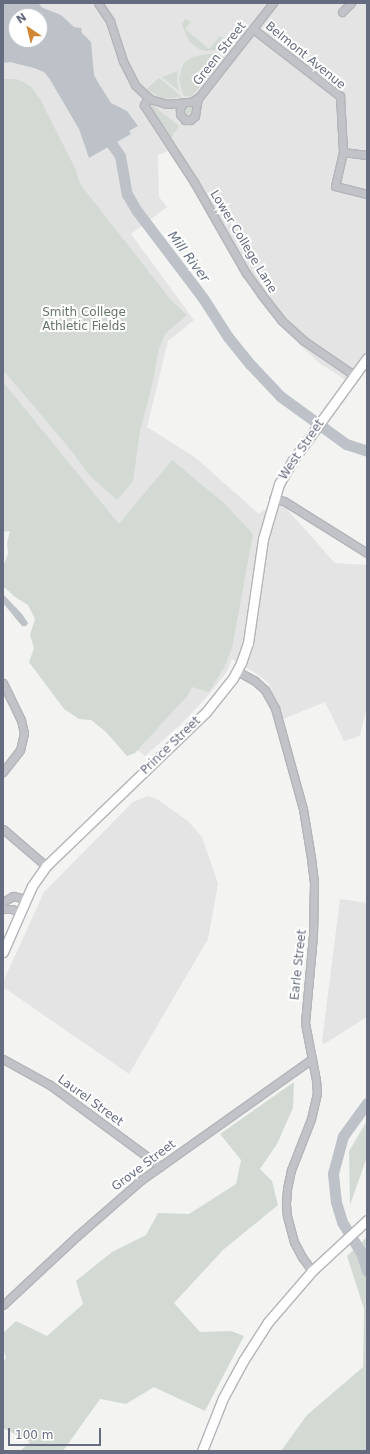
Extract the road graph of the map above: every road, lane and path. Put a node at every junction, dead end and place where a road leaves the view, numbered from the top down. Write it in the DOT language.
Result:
graph roads {
  1 [pos="98,3"];
  2 [pos="273,3"];
  3 [pos="351,3"];
  4 [pos="342,12"];
  5 [pos="253,29"];
  6 [pos="148,97"];
  7 [pos="198,98"];
  8 [pos="183,103"];
  9 [pos="343,152"];
  10 [pos="367,155"];
  11 [pos="367,194"];
  12 [pos="367,358"];
  13 [pos="354,375"];
  14 [pos="273,499"];
  15 [pos="367,553"];
  16 [pos="255,601"];
  17 [pos="238,670"];
  18 [pos="3,683"];
  19 [pos="3,772"];
  20 [pos="3,829"];
  21 [pos="46,866"];
  22 [pos="26,899"];
  23 [pos="3,902"];
  24 [pos="3,909"];
  25 [pos="20,912"];
  26 [pos="3,952"];
  27 [pos="312,1059"];
  28 [pos="3,1060"];
  29 [pos="160,1166"];
  30 [pos="366,1221"];
  31 [pos="312,1271"];
  32 [pos="3,1305"];
  33 [pos="202,1451"];
  1 -- 6 [label="street"];
  2 -- 5 [label="street, Green Street"];
  3 -- 4 [label="street"];
  5 -- 7 [label="street, Green Street"];
  5 -- 9 [label="street, Belmont Avenue"];
  6 -- 8 [label="street, Green Street"];
  6 -- 13 [label="street, Lower College Lane"];
  7 -- 8 [label="street, Green Street"];
  7 -- 8 [label="street, Green Street"];
  9 -- 10 [label="street"];
  9 -- 11 [label="street, Belmont Avenue"];
  12 -- 13 [label="main road, West Street"];
  13 -- 14 [label="main road, West Street"];
  14 -- 15 [label="street"];
  14 -- 16 [label="main road, West Street"];
  16 -- 17 [label="main road, Prince Street"];
  17 -- 21 [label="main road, Prince Street"];
  17 -- 27 [label="street, Earle Street"];
  18 -- 19 [label="street"];
  20 -- 21 [label="street"];
  21 -- 22 [label="main road, Prince Street"];
  22 -- 23 [label="street"];
  22 -- 25 [label="main road, Prince Street"];
  24 -- 25 [label="street"];
  25 -- 26 [label="main road, Prince Street"];
  27 -- 29 [label="street, Grove Street"];
  27 -- 31 [label="street, Earle Street"];
  28 -- 29 [label="street, Laurel Street"];
  29 -- 32 [label="street, Grove Street"];
  30 -- 31 [label="main road"];
  31 -- 33 [label="main road"];
}
